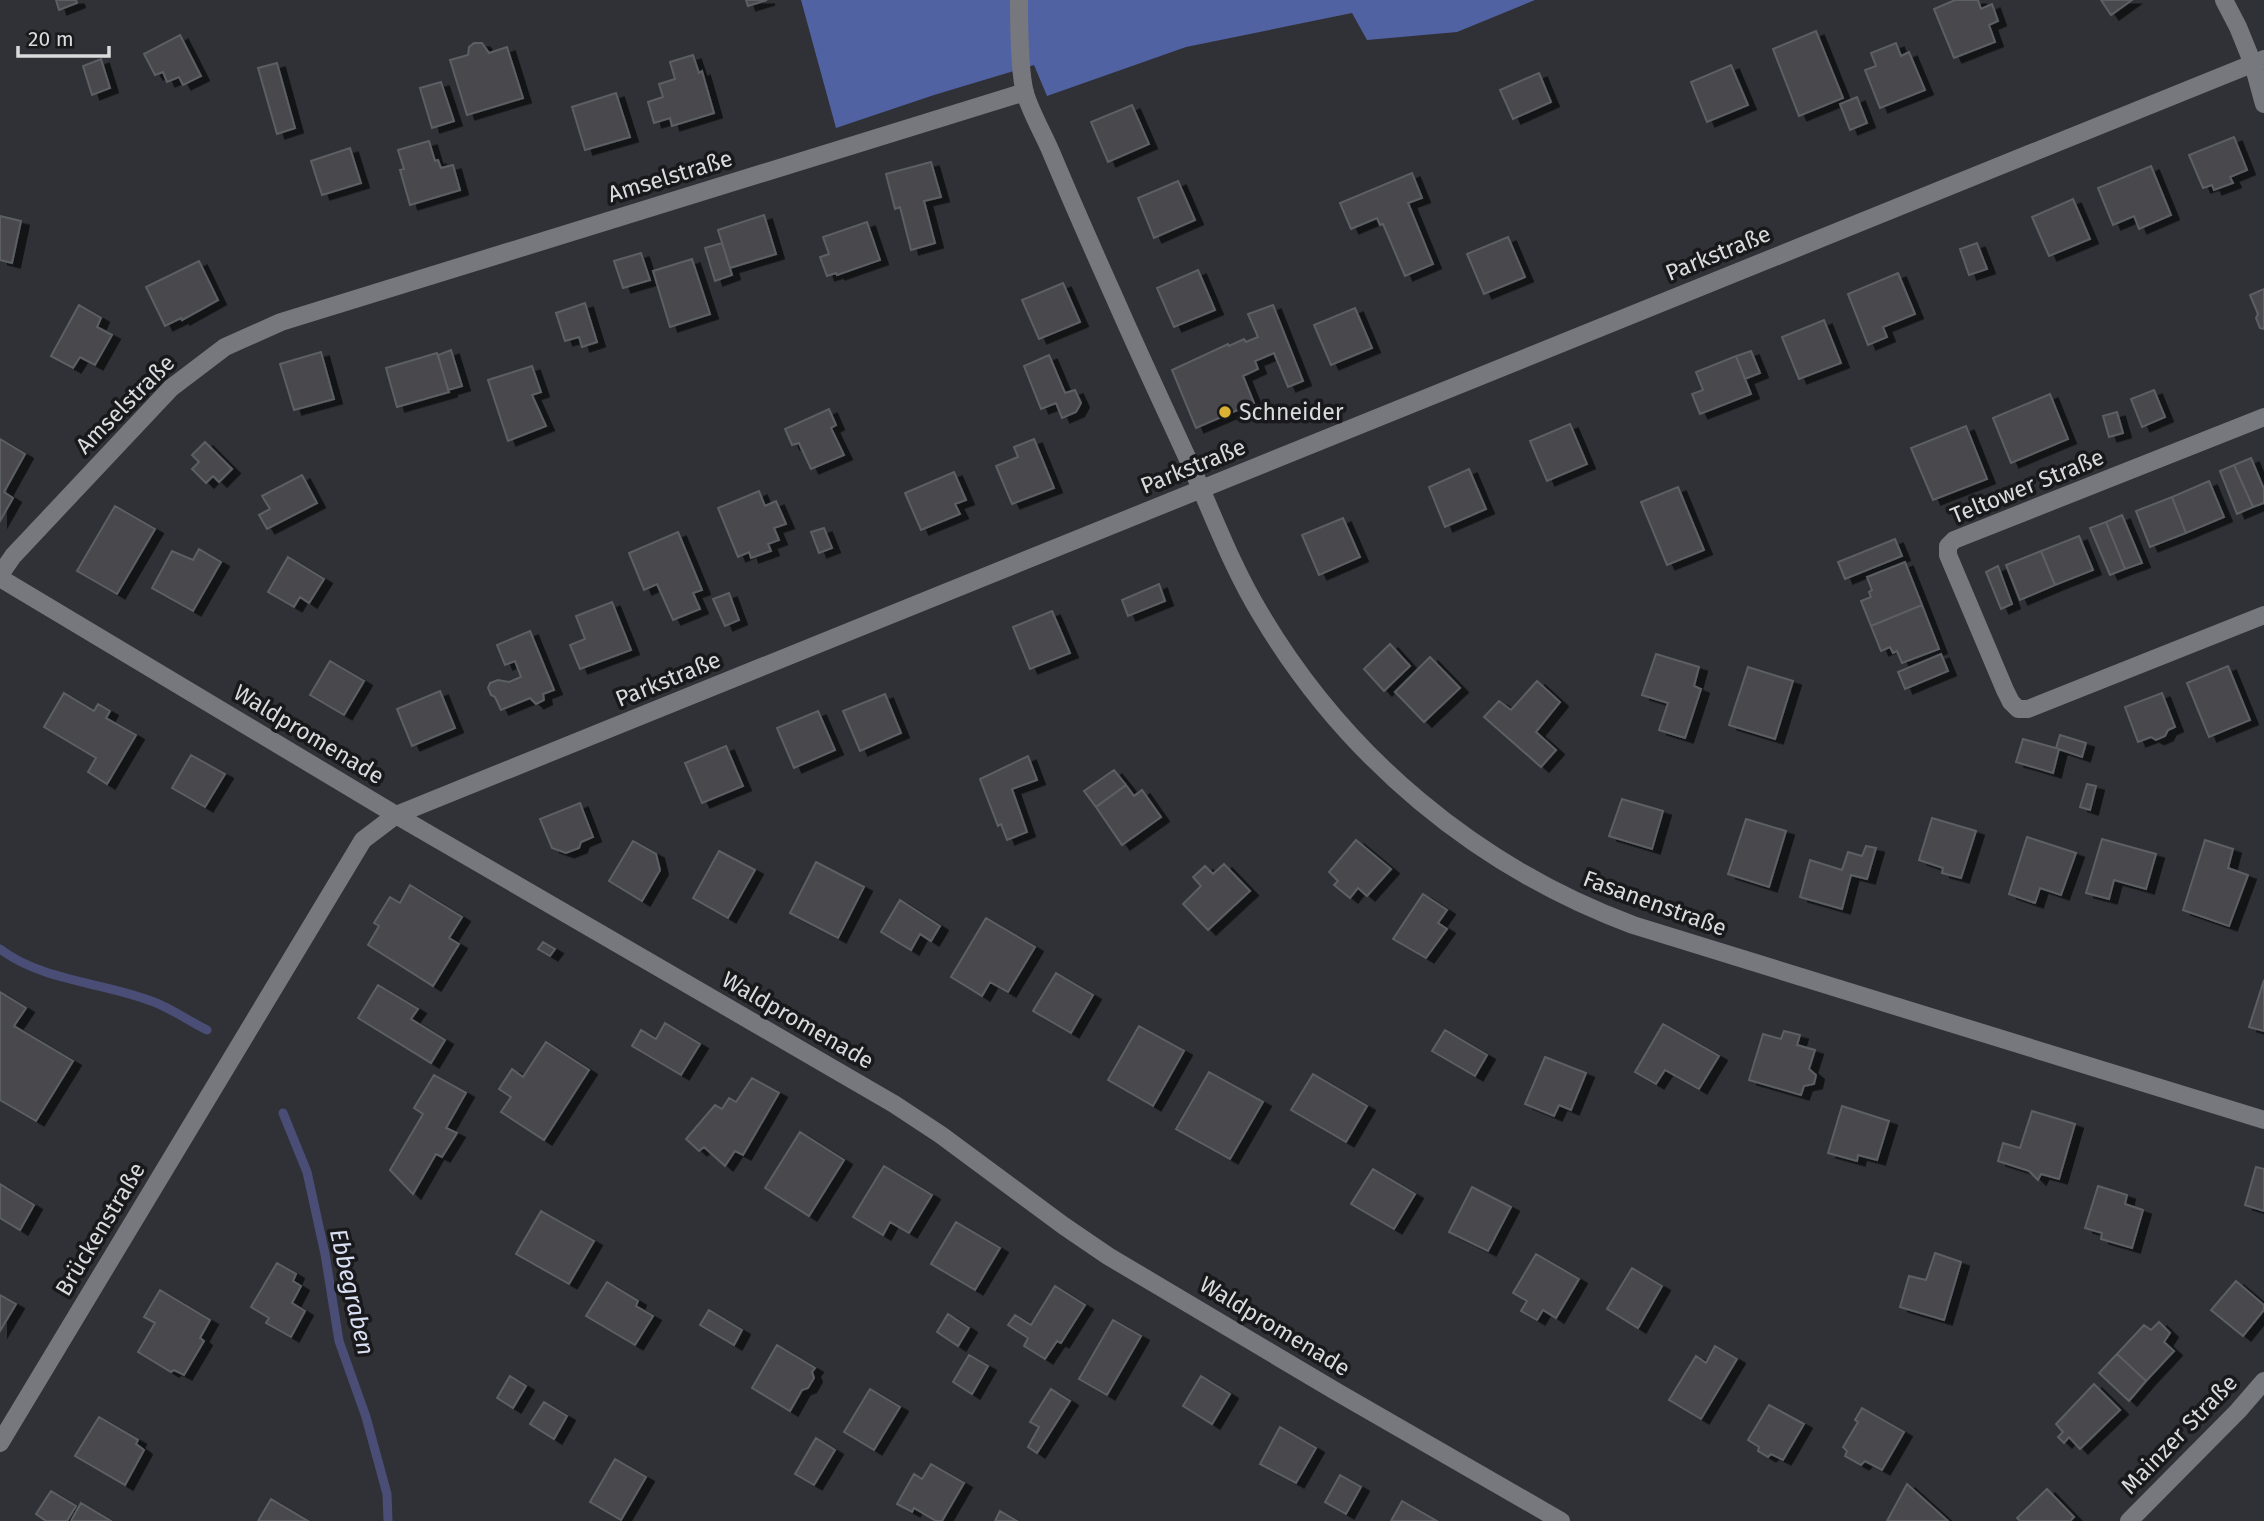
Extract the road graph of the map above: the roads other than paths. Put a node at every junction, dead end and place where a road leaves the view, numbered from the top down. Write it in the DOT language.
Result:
graph roads {
  1 [pos="1019,0"];
  2 [pos="2224,0"];
  3 [pos="2259,62"];
  4 [pos="1025,92"];
  5 [pos="2264,104"];
  6 [pos="2264,417"];
  7 [pos="1201,489"];
  8 [pos="0,576"];
  9 [pos="2264,615"];
  10 [pos="396,815"];
  11 [pos="242,1041"];
  12 [pos="2264,1120"];
  13 [pos="2264,1381"];
  14 [pos="0,1443"];
  15 [pos="1561,1521"];
  16 [pos="2129,1521"];
  1 -- 4 [label="street"];
  2 -- 3 [label="street"];
  3 -- 5 [label="street"];
  3 -- 7 [label="street, Parkstraße"];
  4 -- 7 [label="street"];
  4 -- 8 [label="street, Amselstraße"];
  6 -- 9 [label="street, Teltower Straße"];
  7 -- 10 [label="street, Parkstraße"];
  7 -- 12 [label="street, Fasanenstraße"];
  8 -- 10 [label="street, Waldpromenade"];
  10 -- 11 [label="street, Parkstraße"];
  10 -- 15 [label="street, Waldpromenade"];
  11 -- 14 [label="street, Brückenstraße"];
  13 -- 16 [label="street, Mainzer Straße"];
}
